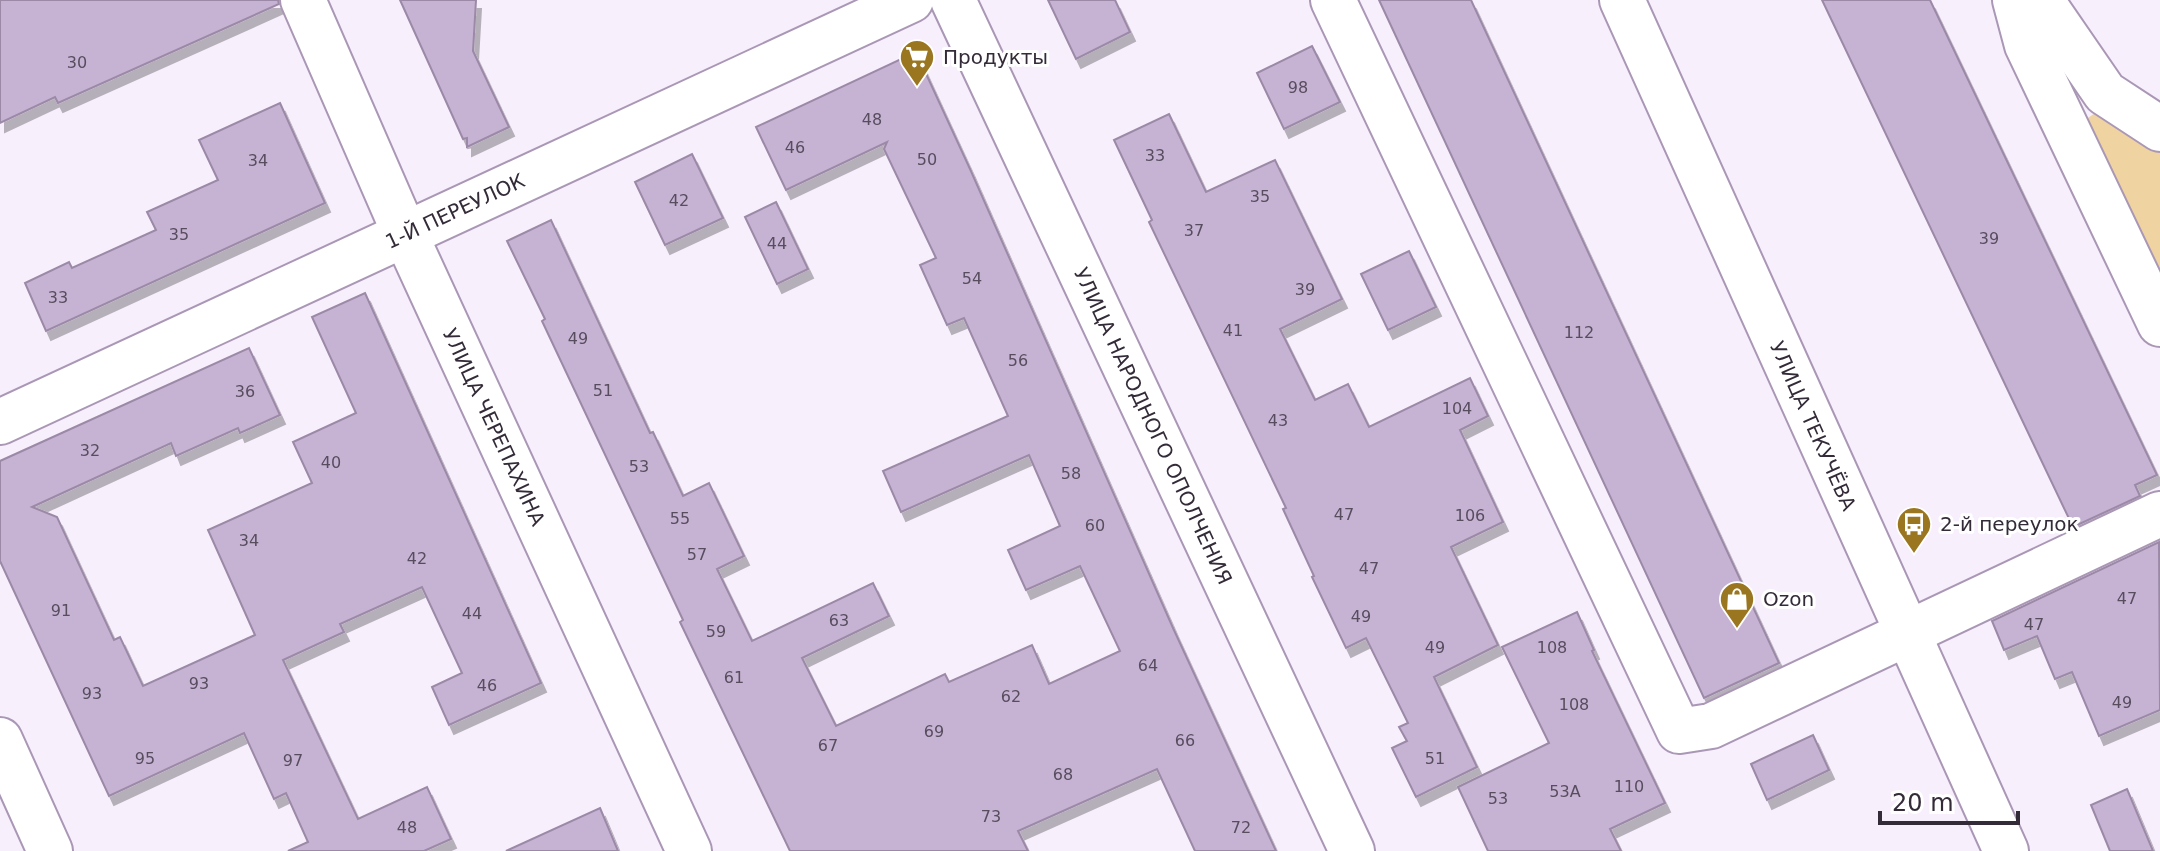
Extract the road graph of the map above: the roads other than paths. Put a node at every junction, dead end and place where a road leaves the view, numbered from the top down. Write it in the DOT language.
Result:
graph roads {
  1 [pos="303,0"];
  2 [pos="911,0"];
  3 [pos="953,0"];
  4 [pos="1333,0"];
  5 [pos="2015,0"];
  6 [pos="2041,0"];
  7 [pos="1626,2"];
  8 [pos="2160,129"];
  9 [pos="405,234"];
  10 [pos="2160,324"];
  11 [pos="0,422"];
  12 [pos="2160,514"];
  13 [pos="1906,635"];
  14 [pos="0,740"];
  15 [pos="50,851"];
  16 [pos="689,851"];
  17 [pos="1352,851"];
  18 [pos="2006,851"];
  1 -- 9 [label="street, УЛИЦА ЧЕРЕПАХИНА"];
  2 -- 9 [label="street, 1-Й ПЕРЕУЛОК"];
  3 -- 17 [label="street, УЛИЦА НАРОДНОГО ОПОЛЧЕНИЯ"];
  4 -- 13 [label="street"];
  5 -- 10 [label="street"];
  6 -- 8 [label="street"];
  7 -- 13 [label="street, УЛИЦА ТЕКУЧЁВА"];
  9 -- 11 [label="street, 1-Й ПЕРЕУЛОК"];
  9 -- 16 [label="street, УЛИЦА ЧЕРЕПАХИНА"];
  12 -- 13 [label="street"];
  13 -- 18 [label="street, УЛИЦА ТЕКУЧЁВА"];
  14 -- 15 [label="street"];
}
